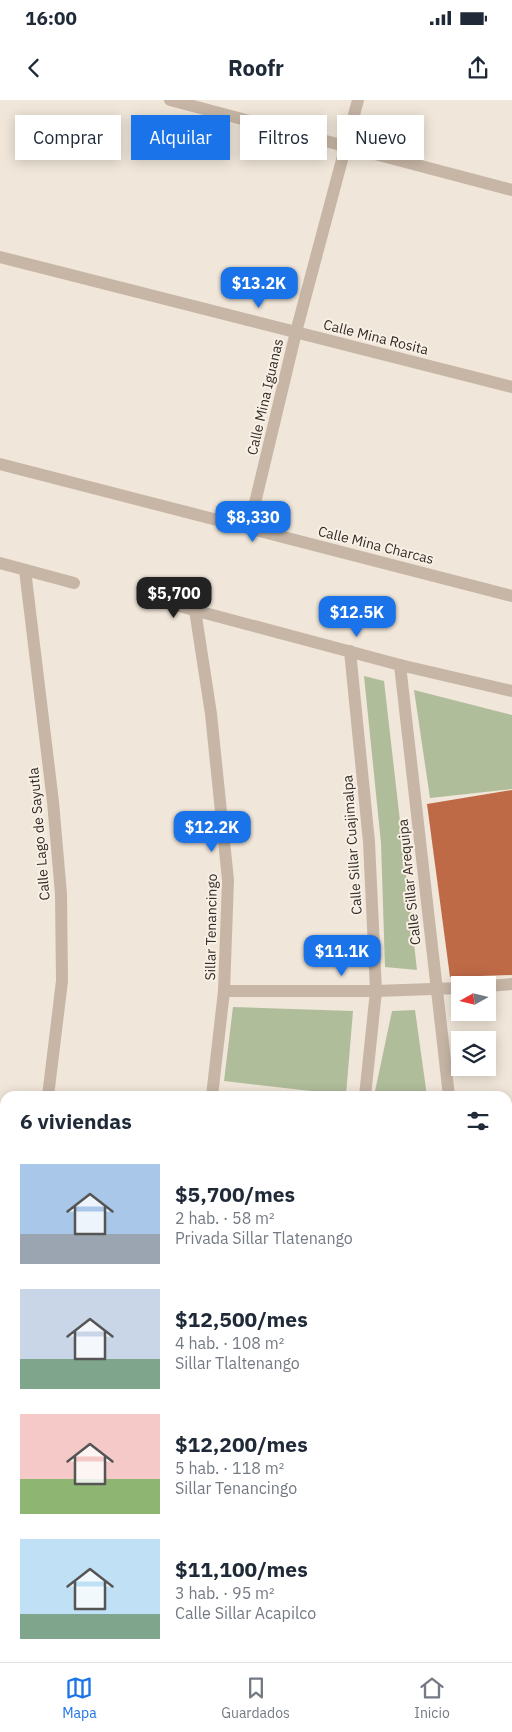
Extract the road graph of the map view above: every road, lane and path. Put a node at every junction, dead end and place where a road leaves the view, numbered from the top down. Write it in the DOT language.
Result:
graph roads {
  1 [pos="170,100"];
  2 [pos="358,100"];
  3 [pos="354,115"];
  4 [pos="337,143"];
  5 [pos="342,160"];
  6 [pos="401,160"];
  7 [pos="512,190"];
  8 [pos="0,257"];
  9 [pos="296,332"];
  10 [pos="512,387"];
  11 [pos="0,464"];
  12 [pos="249,528"];
  13 [pos="0,563"];
  14 [pos="25,570"];
  15 [pos="74,583"];
  16 [pos="512,596"];
  17 [pos="160,601"];
  18 [pos="195,610"];
  19 [pos="350,651"];
  20 [pos="400,665"];
  21 [pos="512,691"];
  22 [pos="512,984"];
  23 [pos="496,985"];
  24 [pos="451,989"];
  25 [pos="436,990"];
  26 [pos="224,991"];
  27 [pos="376,991"];
  28 [pos="49,1091"];
  29 [pos="213,1091"];
  30 [pos="366,1091"];
  31 [pos="448,1091"];
  1 -- 4 [label="street"];
  2 -- 3 [label="street, Calle Mina Iguanas"];
  5 -- 9 [label="street, Calle Mina Iguanas"];
  6 -- 7 [label="street"];
  8 -- 9 [label="street, Calle Mina Rosita"];
  9 -- 10 [label="street, Calle Mina Rosita"];
  9 -- 12 [label="street, Calle Mina Iguanas"];
  11 -- 12 [label="street, Calle Mina Charcas"];
  12 -- 16 [label="street, Calle Mina Charcas"];
  13 -- 14 [label="street"];
  14 -- 15 [label="street"];
  14 -- 28 [label="street, Calle Lago de Sayutla"];
  17 -- 18 [label="street"];
  18 -- 19 [label="street"];
  18 -- 26 [label="street, Sillar Tenancingo"];
  19 -- 20 [label="street"];
  19 -- 27 [label="street, Calle Sillar Cuajimalpa"];
  20 -- 21 [label="street"];
  20 -- 25 [label="street, Calle Sillar Arequipa"];
  22 -- 23 [label="street"];
  24 -- 25 [label="street"];
  25 -- 27 [label="street"];
  25 -- 31 [label="street, Calle Sillar Arequipa"];
  26 -- 27 [label="street"];
  26 -- 29 [label="street, Sillar Tenancingo"];
  27 -- 30 [label="street, Calle Sillar Cuajimalpa"];
}
